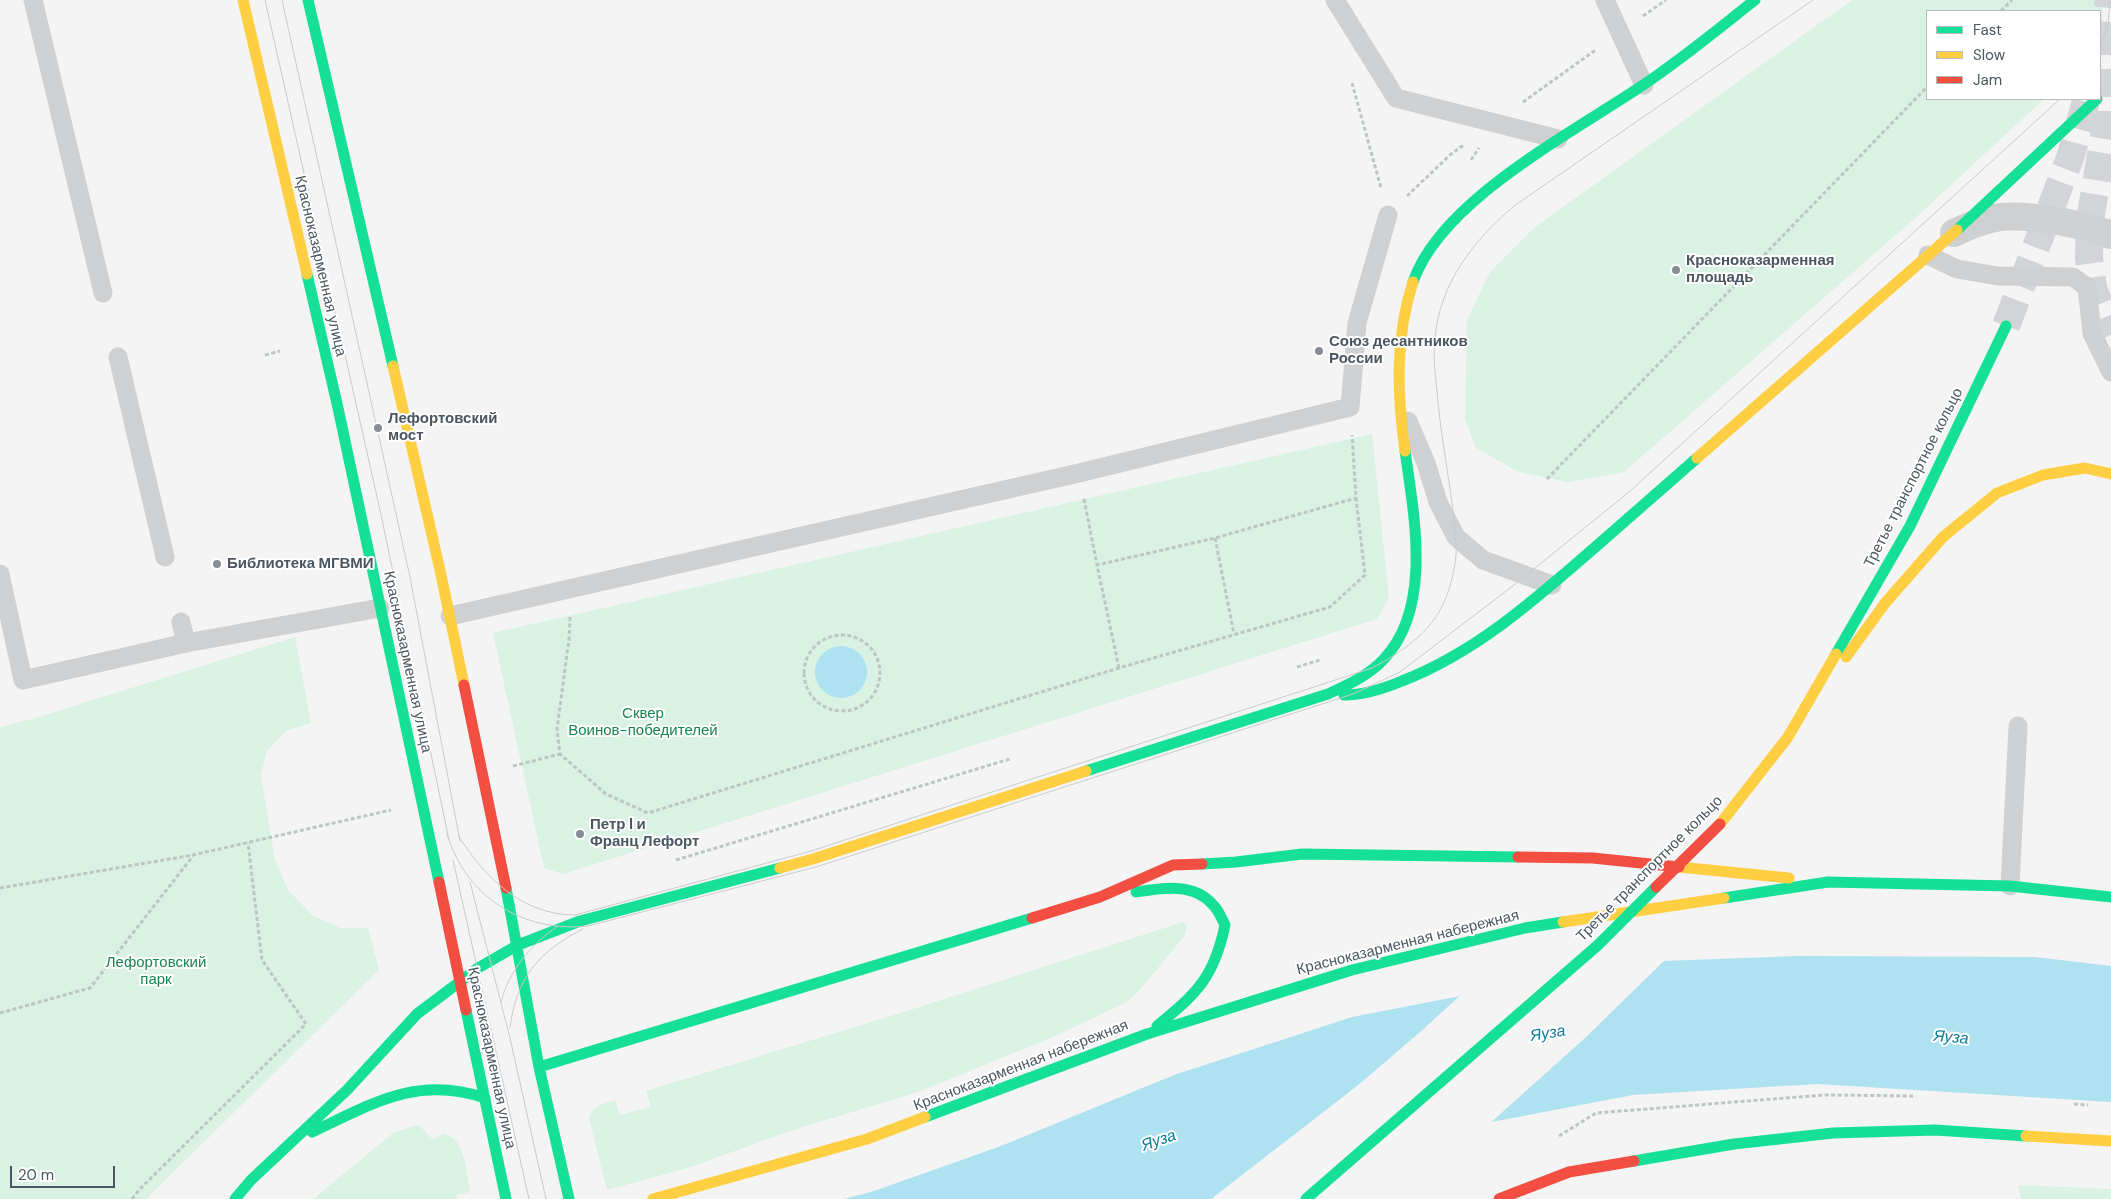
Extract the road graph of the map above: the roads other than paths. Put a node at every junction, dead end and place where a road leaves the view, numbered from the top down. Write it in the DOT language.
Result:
graph roads {
  1 [pos="33,0"];
  2 [pos="243,0"];
  3 [pos="308,0"];
  4 [pos="1335,0"];
  5 [pos="1605,0"];
  6 [pos="1755,0"];
  7 [pos="1644,84"];
  8 [pos="2096,100"];
  9 [pos="1558,139"];
  10 [pos="1388,215"];
  11 [pos="1953,234"];
  12 [pos="2111,235"];
  13 [pos="1928,255"];
  14 [pos="103,293"];
  15 [pos="2006,326"];
  16 [pos="118,357"];
  17 [pos="2111,372"];
  18 [pos="1399,399"];
  19 [pos="2111,474"];
  20 [pos="165,557"];
  21 [pos="0,574"];
  22 [pos="1552,585"];
  23 [pos="380,608"];
  24 [pos="450,616"];
  25 [pos="181,622"];
  26 [pos="186,643"];
  27 [pos="1328,694"];
  28 [pos="2018,726"];
  29 [pos="1788,737"];
  30 [pos="1828,882"];
  31 [pos="2093,885"];
  32 [pos="2010,886"];
  33 [pos="2066,892"];
  34 [pos="1100,897"];
  35 [pos="2111,897"];
  36 [pos="518,945"];
  37 [pos="460,982"];
  38 [pos="1147,1034"];
  39 [pos="539,1067"];
  40 [pos="485,1098"];
  41 [pos="295,1140"];
  42 [pos="2111,1141"];
  43 [pos="235,1199"];
  44 [pos="506,1199"];
  45 [pos="568,1199"];
  46 [pos="653,1199"];
  47 [pos="1306,1199"];
  48 [pos="1499,1199"];
  1 -- 14 [label="lane"];
  2 -- 23 [label="main road, Красноказарменная улица"];
  3 -- 24 [label="main road"];
  4 -- 9 [label="lane"];
  5 -- 7 [label="lane"];
  6 -- 7 [label="main road"];
  7 -- 9 [label="main road"];
  8 -- 11 [label="main road"];
  9 -- 18 [label="main road"];
  10 -- 24 [label="lane"];
  11 -- 12 [label="street"];
  11 -- 13 [label="main road"];
  13 -- 17 [label="lane"];
  13 -- 22 [label="main road"];
  15 -- 29 [label="main road, Третье транспортное кольцо"];
  16 -- 20 [label="lane"];
  18 -- 22 [label="lane"];
  18 -- 27 [label="main road"];
  19 -- 29 [label="main road"];
  21 -- 26 [label="lane"];
  22 -- 27 [label="main road"];
  23 -- 26 [label="lane"];
  23 -- 37 [label="main road, Красноказарменная улица"];
  24 -- 36 [label="main road"];
  25 -- 26 [label="lane"];
  27 -- 36 [label="main road"];
  28 -- 32 [label="lane"];
  29 -- 47 [label="main road, Третье транспортное кольцо, bridge"];
  30 -- 32 [label="main road, Красноказарменная набережная"];
  30 -- 34 [label="main road"];
  30 -- 38 [label="main road, Красноказарменная набережная"];
  31 -- 33 [label="main road"];
  32 -- 33 [label="main road, Красноказарменная набережная"];
  33 -- 35 [label="main road, Красноказарменная набережная"];
  34 -- 38 [label="main road"];
  34 -- 39 [label="main road"];
  36 -- 37 [label="main road"];
  36 -- 39 [label="main road"];
  37 -- 40 [label="main road, Красноказарменная улица"];
  37 -- 41 [label="main road"];
  38 -- 46 [label="main road, Красноказарменная набережная"];
  39 -- 45 [label="main road"];
  40 -- 41 [label="main road"];
  40 -- 44 [label="main road, Красноказарменная улица"];
  41 -- 43 [label="main road"];
  42 -- 48 [label="main road"];
}
